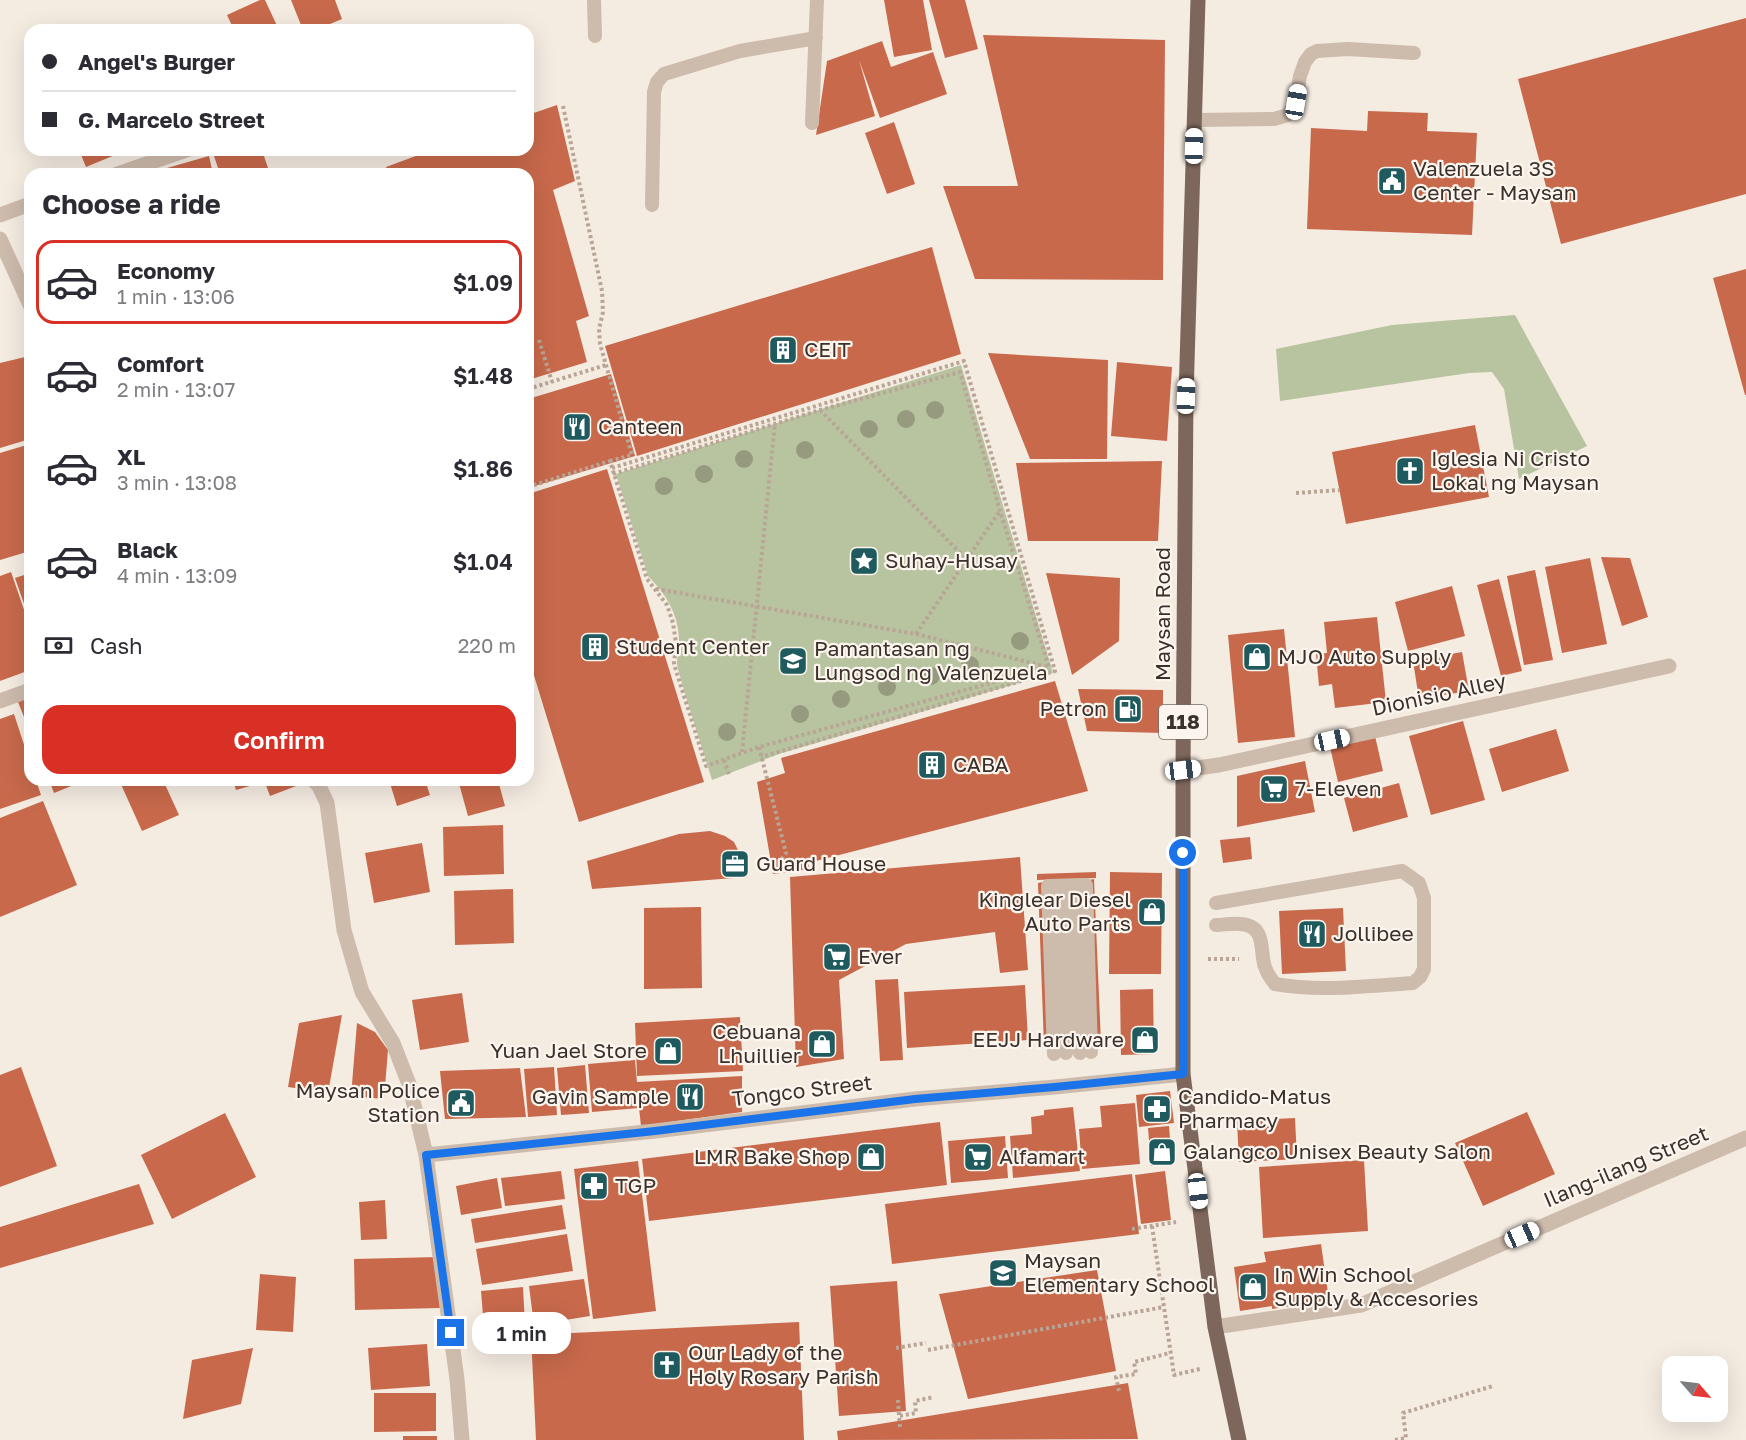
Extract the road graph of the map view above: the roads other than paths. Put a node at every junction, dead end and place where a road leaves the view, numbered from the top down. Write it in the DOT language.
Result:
graph roads {
  1 [pos="594,0"];
  2 [pos="816,0"];
  3 [pos="1198,0"];
  4 [pos="595,36"];
  5 [pos="816,38"];
  6 [pos="1414,53"];
  7 [pos="1195,120"];
  8 [pos="812,123"];
  9 [pos="170,156"];
  10 [pos="134,168"];
  11 [pos="652,205"];
  12 [pos="24,206"];
  13 [pos="0,214"];
  14 [pos="0,239"];
  15 [pos="24,292"];
  16 [pos="1669,666"];
  17 [pos="24,692"];
  18 [pos="0,702"];
  19 [pos="1183,770"];
  20 [pos="319,786"];
  21 [pos="1066,886"];
  22 [pos="1216,903"];
  23 [pos="1216,925"];
  24 [pos="1183,1074"];
  25 [pos="1746,1138"];
  26 [pos="426,1155"];
  27 [pos="1215,1327"];
  28 [pos="462,1440"];
  29 [pos="1239,1440"];
  1 -- 4 [label="lane"];
  2 -- 5 [label="lane"];
  3 -- 7 [label="main road, Maysan Road / 118"];
  5 -- 8 [label="lane"];
  5 -- 11 [label="lane"];
  6 -- 7 [label="lane"];
  7 -- 19 [label="main road, Maysan Road / 118"];
  9 -- 10 [label="street"];
  12 -- 13 [label="street"];
  14 -- 15 [label="street"];
  16 -- 19 [label="street, Dionisio Alley"];
  17 -- 18 [label="street"];
  19 -- 24 [label="main road, Maysan Road / 118"];
  20 -- 26 [label="street"];
  21 -- 21 [label="lane"];
  22 -- 23 [label="lane"];
  24 -- 26 [label="street, Tongco Street"];
  24 -- 27 [label="main road, Maysan Road / 118"];
  25 -- 27 [label="street, Ilang-ilang Street"];
  26 -- 28 [label="street"];
  27 -- 29 [label="main road, Maysan Road / 118"];
}
